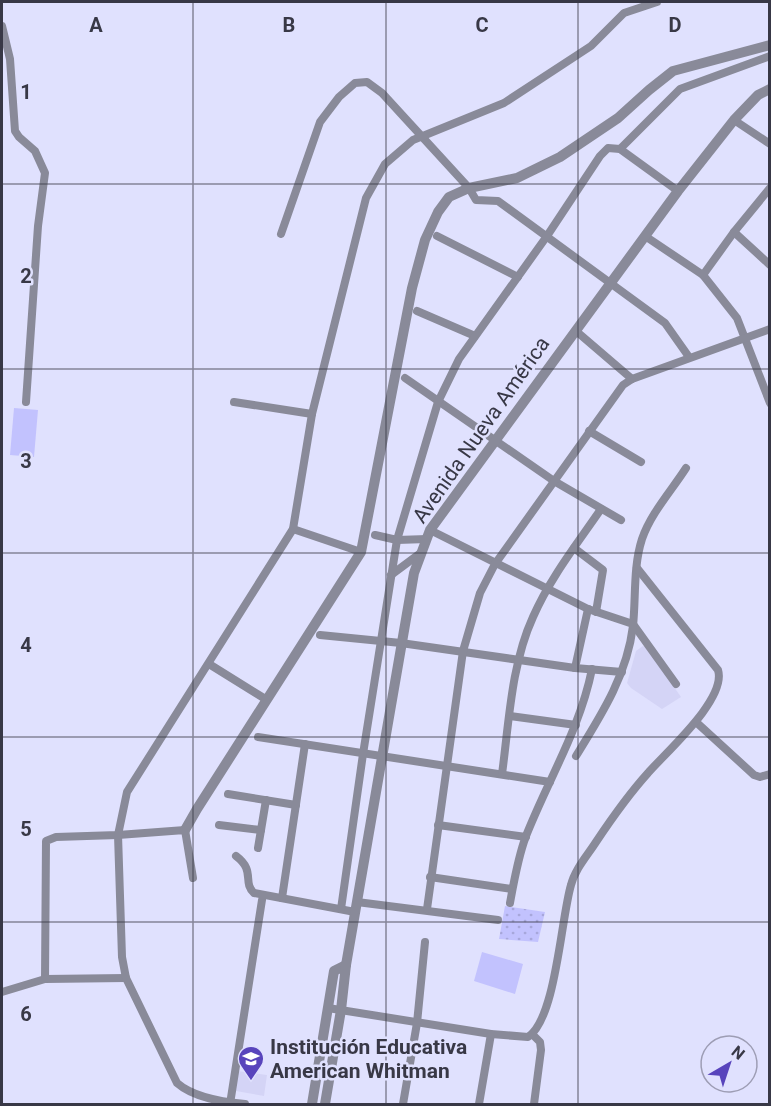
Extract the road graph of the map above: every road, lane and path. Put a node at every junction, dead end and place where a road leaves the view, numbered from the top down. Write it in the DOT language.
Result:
graph roads {
  1 [pos="657,2"];
  2 [pos="2,26"];
  3 [pos="770,45"];
  4 [pos="770,56"];
  5 [pos="770,90"];
  6 [pos="734,120"];
  7 [pos="422,137"];
  8 [pos="770,144"];
  9 [pos="620,149"];
  10 [pos="469,188"];
  11 [pos="770,188"];
  12 [pos="678,191"];
  13 [pos="734,232"];
  14 [pos="281,234"];
  15 [pos="437,236"];
  16 [pos="547,236"];
  17 [pos="645,236"];
  18 [pos="770,265"];
  19 [pos="703,275"];
  20 [pos="518,277"];
  21 [pos="610,283"];
  22 [pos="417,312"];
  23 [pos="770,329"];
  24 [pos="576,331"];
  25 [pos="475,336"];
  26 [pos="744,338"];
  27 [pos="689,357"];
  28 [pos="405,378"];
  29 [pos="632,379"];
  30 [pos="26,402"];
  31 [pos="234,402"];
  32 [pos="438,402"];
  33 [pos="770,403"];
  34 [pos="312,414"];
  35 [pos="589,431"];
  36 [pos="495,442"];
  37 [pos="641,462"];
  38 [pos="687,468"];
  39 [pos="554,481"];
  40 [pos="601,509"];
  41 [pos="621,520"];
  42 [pos="293,529"];
  43 [pos="375,535"];
  44 [pos="428,535"];
  45 [pos="397,540"];
  46 [pos="574,548"];
  47 [pos="360,552"];
  48 [pos="422,552"];
  49 [pos="495,564"];
  50 [pos="637,568"];
  51 [pos="391,575"];
  52 [pos="546,589"];
  53 [pos="592,610"];
  54 [pos="633,624"];
  55 [pos="320,635"];
  56 [pos="380,641"];
  57 [pos="401,643"];
  58 [pos="463,651"];
  59 [pos="519,660"];
  60 [pos="209,664"];
  61 [pos="575,668"];
  62 [pos="592,669"];
  63 [pos="622,672"];
  64 [pos="676,684"];
  65 [pos="267,700"];
  66 [pos="510,716"];
  67 [pos="696,722"];
  68 [pos="576,725"];
  69 [pos="258,737"];
  70 [pos="305,744"];
  71 [pos="363,754"];
  72 [pos="576,756"];
  73 [pos="382,757"];
  74 [pos="446,766"];
  75 [pos="502,774"];
  76 [pos="770,774"];
  77 [pos="550,782"];
  78 [pos="228,794"];
  79 [pos="266,800"];
  80 [pos="296,805"];
  81 [pos="219,825"];
  82 [pos="438,825"];
  83 [pos="185,830"];
  84 [pos="261,830"];
  85 [pos="118,835"];
  86 [pos="526,837"];
  87 [pos="258,848"];
  88 [pos="236,856"];
  89 [pos="430,877"];
  90 [pos="193,878"];
  91 [pos="512,889"];
  92 [pos="282,898"];
  93 [pos="262,900"];
  94 [pos="510,903"];
  95 [pos="356,907"];
  96 [pos="341,909"];
  97 [pos="427,909"];
  98 [pos="498,920"];
  99 [pos="425,942"];
  100 [pos="346,965"];
  101 [pos="126,978"];
  102 [pos="45,979"];
  103 [pos="2,992"];
  104 [pos="328,1008"];
  105 [pos="341,1010"];
  106 [pos="417,1023"];
  107 [pos="491,1034"];
  108 [pos="532,1034"];
  109 [pos="231,1104"];
  110 [pos="245,1104"];
  111 [pos="312,1104"];
  112 [pos="325,1104"];
  113 [pos="403,1104"];
  114 [pos="479,1104"];
  115 [pos="534,1104"];
  1 -- 7 [label="street"];
  2 -- 30 [label="street"];
  3 -- 10 [label="street"];
  4 -- 9 [label="street"];
  5 -- 6 [label="street, Avenida Nueva América"];
  6 -- 8 [label="street"];
  6 -- 12 [label="street, Avenida Nueva América"];
  7 -- 10 [label="street"];
  7 -- 14 [label="street"];
  7 -- 34 [label="street"];
  9 -- 12 [label="street"];
  9 -- 16 [label="street"];
  10 -- 16 [label="street"];
  10 -- 47 [label="street"];
  11 -- 13 [label="street"];
  12 -- 17 [label="street, Avenida Nueva América"];
  13 -- 18 [label="street"];
  13 -- 19 [label="street"];
  15 -- 20 [label="street"];
  16 -- 20 [label="street"];
  16 -- 21 [label="street"];
  17 -- 19 [label="street"];
  17 -- 21 [label="street, Avenida Nueva América"];
  19 -- 26 [label="street"];
  20 -- 25 [label="street"];
  21 -- 24 [label="street, Avenida Nueva América"];
  21 -- 27 [label="street"];
  22 -- 25 [label="street"];
  23 -- 26 [label="street"];
  24 -- 29 [label="street"];
  24 -- 36 [label="street, Avenida Nueva América"];
  25 -- 32 [label="street"];
  26 -- 27 [label="street"];
  26 -- 33 [label="street"];
  27 -- 29 [label="street"];
  28 -- 32 [label="street"];
  29 -- 35 [label="street"];
  31 -- 34 [label="street"];
  32 -- 36 [label="street"];
  32 -- 45 [label="street"];
  34 -- 42 [label="street"];
  35 -- 37 [label="street"];
  35 -- 39 [label="street"];
  36 -- 39 [label="street"];
  36 -- 44 [label="street, Avenida Nueva América"];
  38 -- 50 [label="street"];
  39 -- 40 [label="street"];
  39 -- 49 [label="street"];
  40 -- 41 [label="street"];
  40 -- 46 [label="street"];
  42 -- 47 [label="street"];
  42 -- 60 [label="street"];
  43 -- 45 [label="street"];
  44 -- 45 [label="street"];
  44 -- 48 [label="street, Avenida Nueva América"];
  44 -- 49 [label="street"];
  45 -- 51 [label="street"];
  46 -- 52 [label="street"];
  46 -- 53 [label="street"];
  47 -- 65 [label="street"];
  48 -- 51 [label="street"];
  48 -- 57 [label="street, Avenida Nueva América"];
  49 -- 52 [label="street"];
  49 -- 58 [label="street"];
  50 -- 54 [label="street"];
  50 -- 67 [label="street"];
  51 -- 56 [label="street"];
  52 -- 53 [label="street"];
  52 -- 59 [label="street"];
  53 -- 54 [label="street"];
  53 -- 61 [label="street"];
  54 -- 63 [label="street"];
  54 -- 64 [label="street"];
  55 -- 56 [label="street"];
  56 -- 57 [label="street"];
  56 -- 71 [label="street"];
  57 -- 58 [label="street"];
  57 -- 73 [label="street, Avenida Nueva América"];
  58 -- 59 [label="street"];
  58 -- 74 [label="street"];
  59 -- 61 [label="street"];
  59 -- 66 [label="street"];
  60 -- 65 [label="street"];
  60 -- 85 [label="street"];
  61 -- 62 [label="street"];
  62 -- 63 [label="street"];
  62 -- 68 [label="street"];
  63 -- 72 [label="street"];
  65 -- 83 [label="street"];
  66 -- 68 [label="street"];
  66 -- 75 [label="street"];
  67 -- 76 [label="street"];
  67 -- 108 [label="street"];
  68 -- 77 [label="street"];
  69 -- 70 [label="street"];
  70 -- 71 [label="street"];
  70 -- 80 [label="street"];
  71 -- 73 [label="street"];
  71 -- 96 [label="street"];
  73 -- 74 [label="street"];
  73 -- 95 [label="street, Avenida Nueva América"];
  74 -- 75 [label="street"];
  74 -- 82 [label="street"];
  75 -- 77 [label="street"];
  77 -- 86 [label="street"];
  78 -- 79 [label="street"];
  79 -- 80 [label="street"];
  79 -- 84 [label="street"];
  80 -- 92 [label="street"];
  81 -- 84 [label="street"];
  82 -- 86 [label="street"];
  82 -- 89 [label="street"];
  83 -- 85 [label="street"];
  83 -- 90 [label="street"];
  84 -- 87 [label="street"];
  85 -- 101 [label="street"];
  85 -- 102 [label="street"];
  86 -- 91 [label="street"];
  88 -- 92 [label="street"];
  89 -- 91 [label="street"];
  89 -- 97 [label="street"];
  91 -- 94 [label="street"];
  92 -- 96 [label="street"];
  93 -- 109 [label="street"];
  95 -- 96 [label="street"];
  95 -- 97 [label="street"];
  95 -- 100 [label="street, Avenida Nueva América"];
  97 -- 98 [label="street"];
  99 -- 106 [label="street"];
  100 -- 104 [label="street"];
  100 -- 105 [label="street, Avenida Nueva América"];
  101 -- 102 [label="street"];
  101 -- 109 [label="street"];
  102 -- 103 [label="street"];
  104 -- 105 [label="street"];
  104 -- 111 [label="street"];
  105 -- 106 [label="street"];
  105 -- 112 [label="street, Avenida Nueva América"];
  106 -- 107 [label="street"];
  106 -- 113 [label="street"];
  107 -- 108 [label="street"];
  107 -- 114 [label="street"];
  108 -- 115 [label="street"];
  109 -- 110 [label="street"];
}
